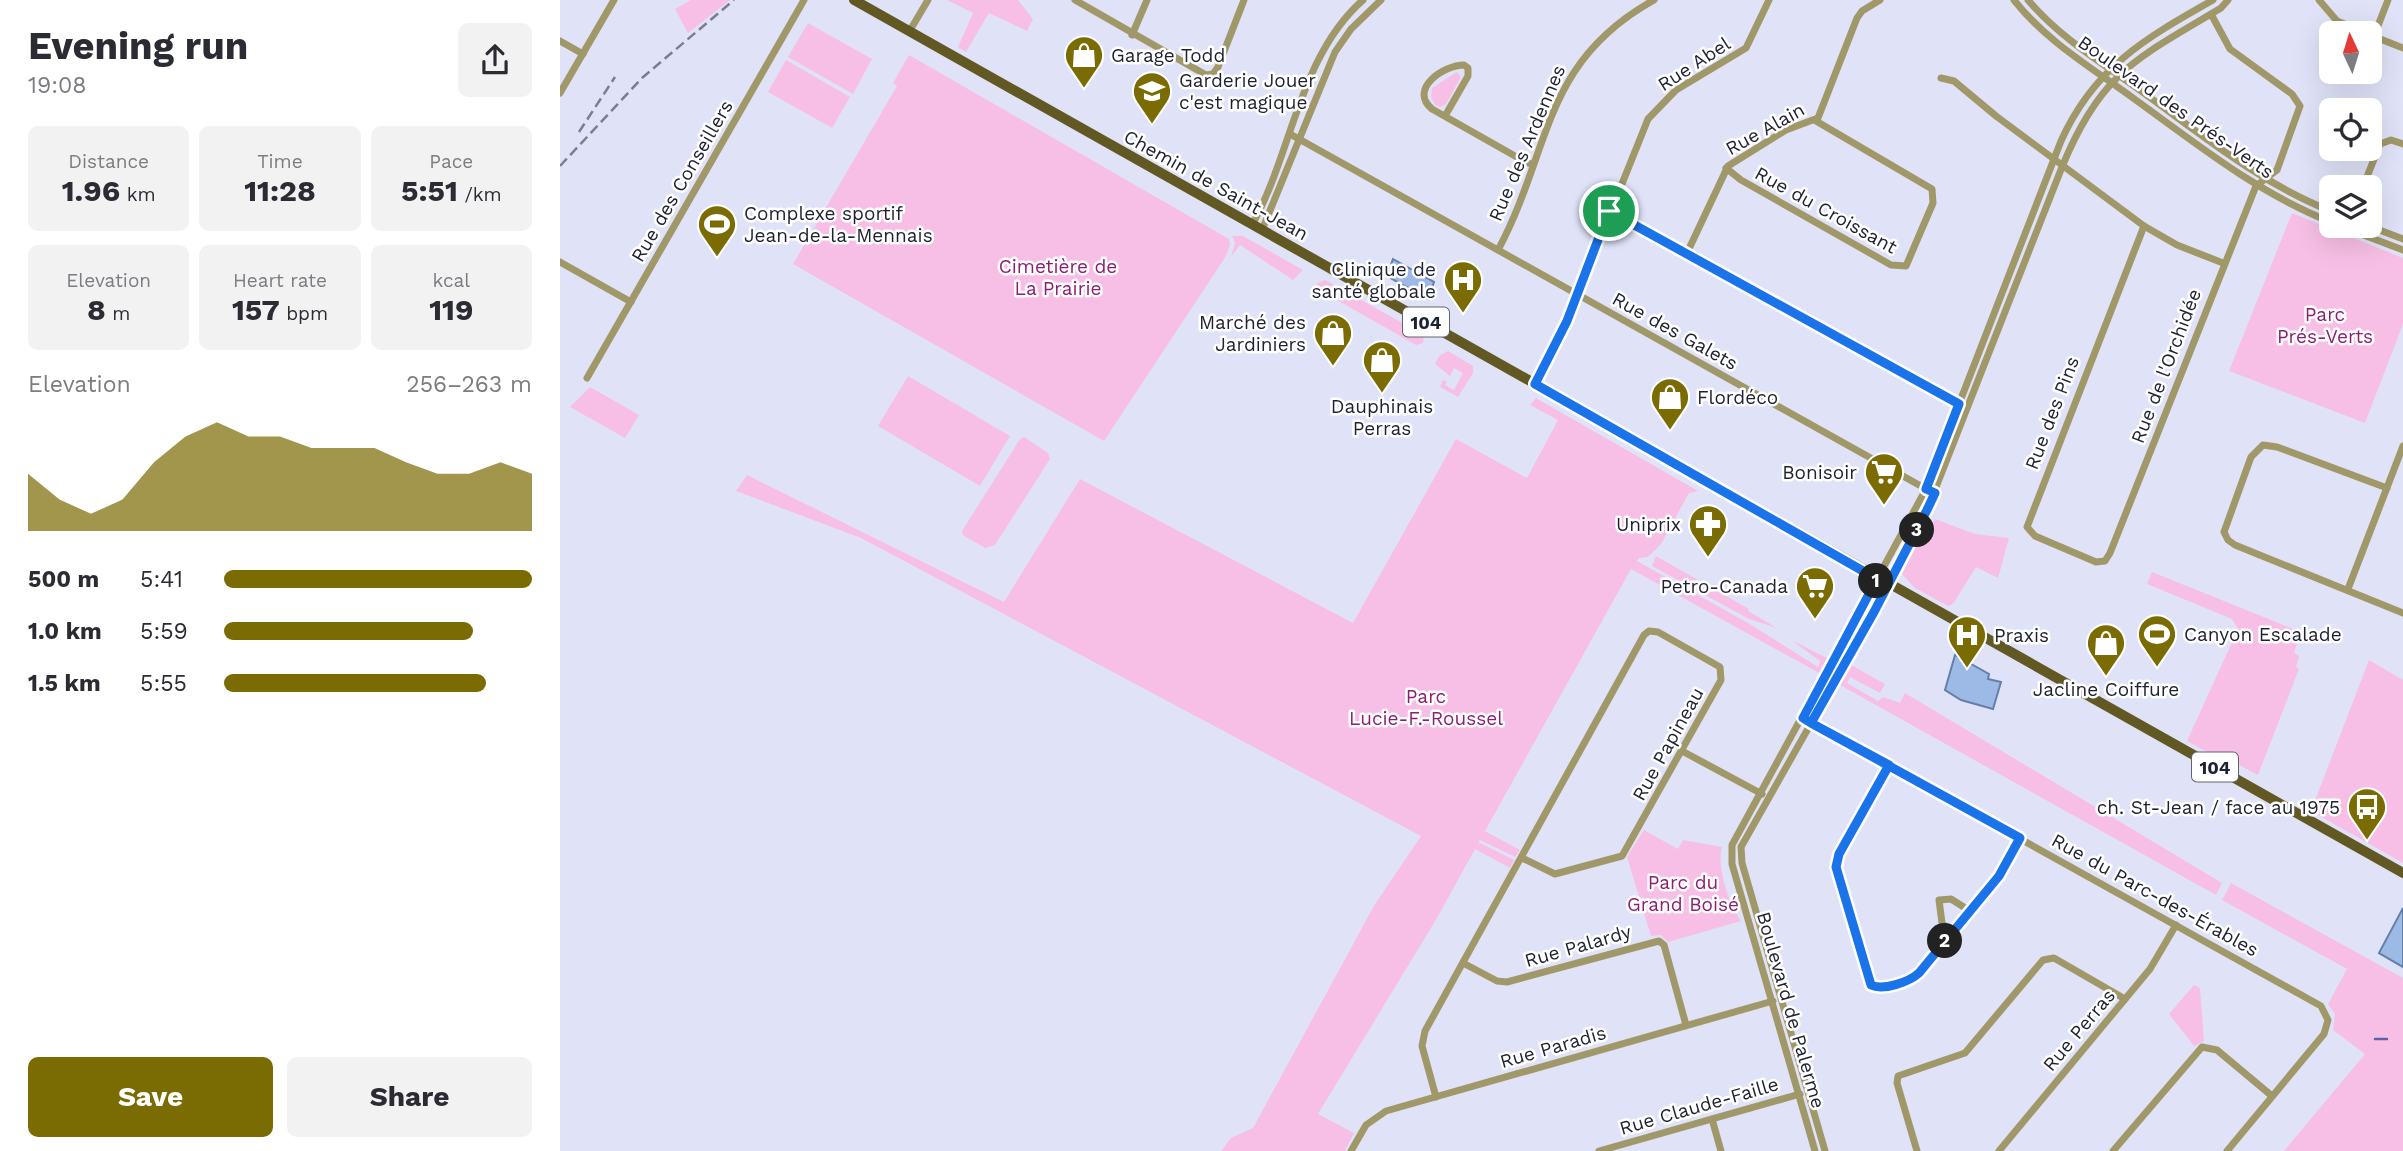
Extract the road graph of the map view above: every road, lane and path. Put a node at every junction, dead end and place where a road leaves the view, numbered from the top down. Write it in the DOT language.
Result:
graph roads {
  1 [pos="614,0"];
  2 [pos="804,0"];
  3 [pos="854,0"];
  4 [pos="928,0"];
  5 [pos="1075,0"];
  6 [pos="1147,0"];
  7 [pos="1244,0"];
  8 [pos="1363,0"];
  9 [pos="1381,0"];
  10 [pos="1654,0"];
  11 [pos="1769,0"];
  12 [pos="1880,0"];
  13 [pos="2014,0"];
  14 [pos="2028,0"];
  15 [pos="2213,0"];
  16 [pos="2228,0"];
  17 [pos="2319,0"];
  18 [pos="2388,0"];
  19 [pos="2211,14"];
  20 [pos="2337,21"];
  21 [pos="2377,21"];
  22 [pos="909,32"];
  23 [pos="1132,35"];
  24 [pos="2382,40"];
  25 [pos="560,41"];
  26 [pos="2403,48"];
  27 [pos="583,54"];
  28 [pos="2109,68"];
  29 [pos="2119,75"];
  30 [pos="2102,76"];
  31 [pos="1941,78"];
  32 [pos="2112,83"];
  33 [pos="560,93"];
  34 [pos="1445,116"];
  35 [pos="1816,121"];
  36 [pos="1290,134"];
  37 [pos="1300,138"];
  38 [pos="2403,144"];
  39 [pos="2054,160"];
  40 [pos="1533,164"];
  41 [pos="2063,167"];
  42 [pos="1726,168"];
  43 [pos="2367,175"];
  44 [pos="2267,180"];
  45 [pos="2256,186"];
  46 [pos="2319,205"];
  47 [pos="1609,211"];
  48 [pos="2319,216"];
  49 [pos="2144,226"];
  50 [pos="1257,228"];
  51 [pos="2382,231"];
  52 [pos="2373,238"];
  53 [pos="2403,239"];
  54 [pos="1498,250"];
  55 [pos="2403,250"];
  56 [pos="1687,253"];
  57 [pos="560,262"];
  58 [pos="2223,263"];
  59 [pos="1577,294"];
  60 [pos="631,302"];
  61 [pos="587,378"];
  62 [pos="1535,384"];
  63 [pos="1959,404"];
  64 [pos="1968,407"];
  65 [pos="2403,446"];
  66 [pos="2387,488"];
  67 [pos="1926,489"];
  68 [pos="1935,493"];
  69 [pos="2108,558"];
  70 [pos="1882,582"];
  71 [pos="2348,589"];
  72 [pos="2403,613"];
  73 [pos="1803,718"];
  74 [pos="1811,723"];
  75 [pos="1682,751"];
  76 [pos="1889,765"];
  77 [pos="1760,793"];
  78 [pos="1769,798"];
  79 [pos="2020,838"];
  80 [pos="1521,858"];
  81 [pos="2403,873"];
  82 [pos="1970,911"];
  83 [pos="2176,925"];
  84 [pos="1951,933"];
  85 [pos="1463,963"];
  86 [pos="1781,999"];
  87 [pos="2125,999"];
  88 [pos="1772,1001"];
  89 [pos="1686,1026"];
  90 [pos="1808,1091"];
  91 [pos="1798,1094"];
  92 [pos="2272,1096"];
  93 [pos="1436,1097"];
  94 [pos="1712,1119"];
  95 [pos="1633,1141"];
  96 [pos="1351,1151"];
  97 [pos="1599,1151"];
  98 [pos="1635,1151"];
  99 [pos="1721,1151"];
  100 [pos="1815,1151"];
  101 [pos="1825,1151"];
  102 [pos="1917,1151"];
  103 [pos="1999,1151"];
  104 [pos="2113,1151"];
  105 [pos="2227,1151"];
  1 -- 27 [label="street"];
  2 -- 60 [label="street, Rue des Conseillers"];
  3 -- 22 [label="main road, Chemin de Saint-Jean / 104"];
  4 -- 22 [label="street"];
  5 -- 23 [label="street"];
  6 -- 23 [label="street"];
  7 -- 23 [label="street"];
  8 -- 36 [label="street"];
  9 -- 37 [label="street"];
  10 -- 40 [label="street, Rue des Ardennes"];
  11 -- 47 [label="street, Rue Abel"];
  12 -- 35 [label="street, Rue Alain"];
  13 -- 30 [label="street, Boulevard des Prés-Verts"];
  14 -- 28 [label="street, Boulevard des Prés-Verts"];
  15 -- 28 [label="street"];
  16 -- 19 [label="street"];
  17 -- 20 [label="street"];
  18 -- 21 [label="street"];
  19 -- 29 [label="street"];
  19 -- 44 [label="street"];
  22 -- 50 [label="main road, Chemin de Saint-Jean / 104"];
  24 -- 26 [label="street"];
  25 -- 27 [label="street"];
  27 -- 33 [label="street"];
  28 -- 29 [label="street, Boulevard des Prés-Verts"];
  28 -- 30 [label="street"];
  29 -- 32 [label="street"];
  29 -- 44 [label="street, Boulevard des Prés-Verts"];
  30 -- 32 [label="street, Boulevard des Prés-Verts"];
  30 -- 39 [label="street"];
  31 -- 39 [label="street"];
  32 -- 41 [label="street"];
  32 -- 45 [label="street, Boulevard des Prés-Verts"];
  34 -- 34 [label="street"];
  34 -- 40 [label="street"];
  35 -- 42 [label="street, Rue Alain"];
  35 -- 42 [label="street, Rue du Croissant"];
  36 -- 37 [label="street, Rue des Galets"];
  36 -- 50 [label="street"];
  37 -- 50 [label="street"];
  37 -- 54 [label="street, Rue des Galets"];
  38 -- 43 [label="street"];
  39 -- 41 [label="street"];
  39 -- 63 [label="street"];
  40 -- 54 [label="street, Rue des Ardennes"];
  41 -- 49 [label="street"];
  41 -- 64 [label="street"];
  42 -- 56 [label="street, Rue Alain"];
  44 -- 45 [label="street"];
  44 -- 46 [label="street, Boulevard des Prés-Verts"];
  45 -- 48 [label="street, Boulevard des Prés-Verts"];
  45 -- 58 [label="street, Rue de l'Orchidée"];
  47 -- 56 [label="street"];
  47 -- 59 [label="street, Rue Abel"];
  49 -- 58 [label="street"];
  49 -- 69 [label="street, Rue des Pins"];
  50 -- 62 [label="main road, Chemin de Saint-Jean / 104"];
  51 -- 53 [label="street"];
  52 -- 55 [label="street"];
  54 -- 59 [label="street, Rue des Galets"];
  56 -- 63 [label="street"];
  57 -- 60 [label="street"];
  58 -- 69 [label="street, Rue de l'Orchidée"];
  59 -- 62 [label="street, Rue Abel"];
  59 -- 67 [label="street, Rue des Galets"];
  60 -- 61 [label="street, Rue des Conseillers"];
  62 -- 70 [label="main road, Chemin de Saint-Jean / 104"];
  63 -- 64 [label="street"];
  63 -- 67 [label="street"];
  64 -- 68 [label="street"];
  65 -- 66 [label="street"];
  66 -- 71 [label="street"];
  66 -- 71 [label="street"];
  67 -- 68 [label="street, Rue des Galets"];
  67 -- 70 [label="street"];
  68 -- 70 [label="street"];
  70 -- 73 [label="street, Boulevard de Palerme"];
  70 -- 74 [label="street, Boulevard de Palerme"];
  70 -- 81 [label="main road, Chemin de Saint-Jean / 104"];
  71 -- 72 [label="street"];
  73 -- 74 [label="street, Rue du Parc-des-Érables"];
  73 -- 77 [label="street, Boulevard de Palerme"];
  74 -- 76 [label="street, Rue du Parc-des-Érables"];
  74 -- 78 [label="street, Boulevard de Palerme"];
  75 -- 77 [label="street"];
  75 -- 80 [label="street, Rue Papineau"];
  75 -- 80 [label="street, Rue Papineau"];
  76 -- 79 [label="street, Rue du Parc-des-Érables"];
  76 -- 84 [label="street"];
  77 -- 78 [label="street"];
  77 -- 88 [label="street, Boulevard de Palerme"];
  78 -- 86 [label="street, Boulevard de Palerme"];
  79 -- 82 [label="street"];
  79 -- 83 [label="street, Rue du Parc-des-Érables"];
  80 -- 85 [label="street, Rue Papineau"];
  82 -- 84 [label="street"];
  82 -- 84 [label="street"];
  83 -- 87 [label="street, Rue Perras"];
  83 -- 92 [label="street, Rue du Parc-des-Érables"];
  85 -- 89 [label="street, Rue Palardy"];
  85 -- 93 [label="street, Rue Papineau"];
  86 -- 88 [label="street, Rue Paradis"];
  86 -- 90 [label="street, Boulevard de Palerme"];
  87 -- 102 [label="street"];
  87 -- 103 [label="street, Rue Perras"];
  88 -- 89 [label="street, Rue Paradis"];
  88 -- 91 [label="street, Boulevard de Palerme"];
  89 -- 93 [label="street, Rue Paradis"];
  90 -- 91 [label="street, Rue Claude-Faille"];
  90 -- 101 [label="street, Boulevard de Palerme"];
  91 -- 94 [label="street, Rue Claude-Faille"];
  91 -- 100 [label="street, Boulevard de Palerme"];
  92 -- 104 [label="street"];
  92 -- 105 [label="street, Rue du Parc-des-Érables"];
  93 -- 96 [label="street, Rue Paradis"];
  94 -- 95 [label="street, Rue Claude-Faille"];
  94 -- 99 [label="street"];
  95 -- 97 [label="street, Rue Claude-Faille"];
  95 -- 98 [label="street"];
}
